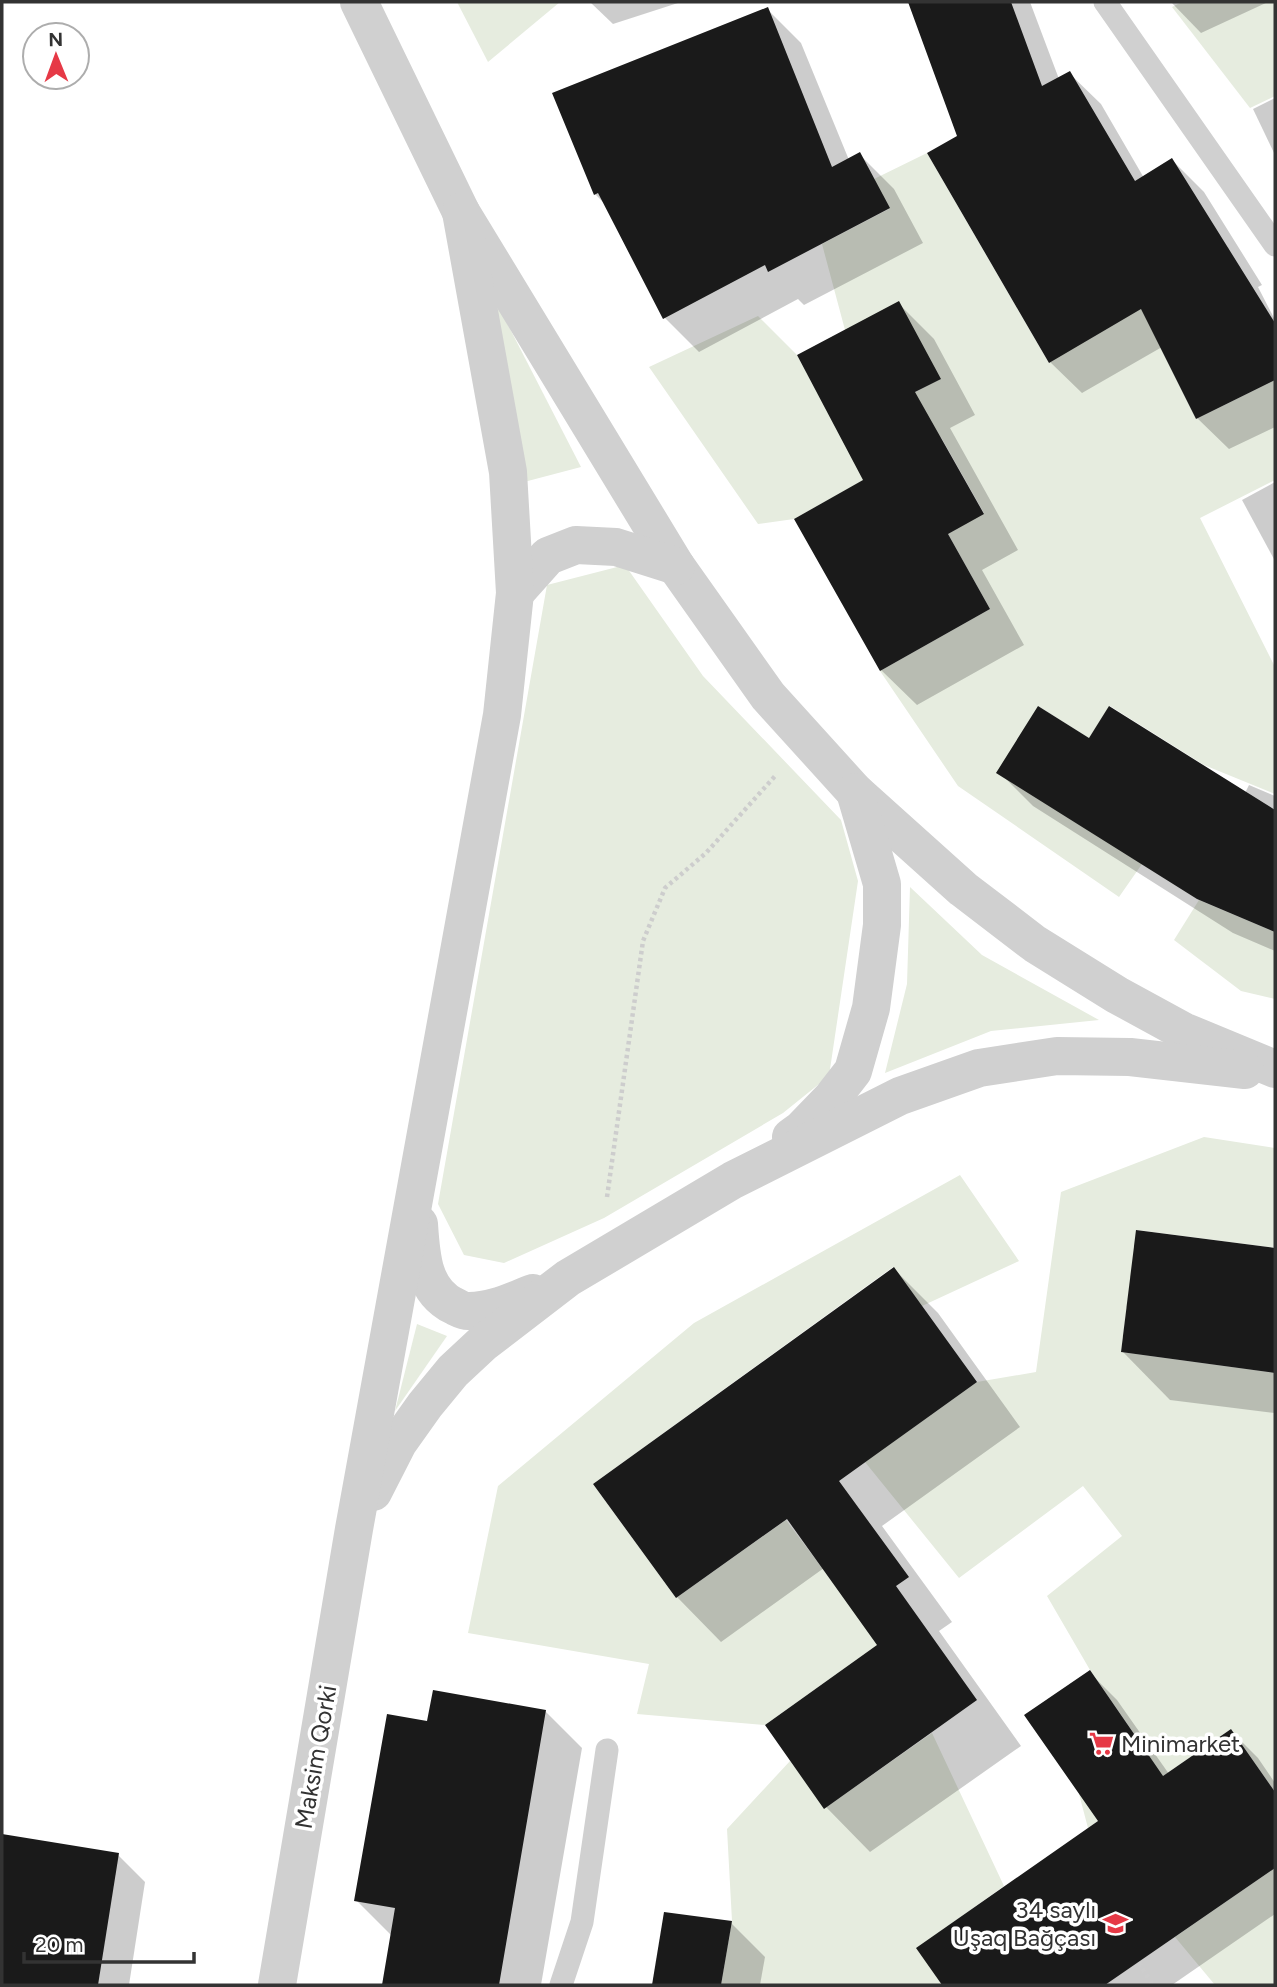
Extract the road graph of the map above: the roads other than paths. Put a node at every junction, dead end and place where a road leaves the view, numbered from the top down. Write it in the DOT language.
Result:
graph roads {
  1 [pos="359,2"];
  2 [pos="1105,2"];
  3 [pos="461,212"];
  4 [pos="1275,245"];
  5 [pos="676,566"];
  6 [pos="514,593"];
  7 [pos="855,792"];
  8 [pos="1275,1071"];
  9 [pos="733,1180"];
  10 [pos="416,1184"];
  11 [pos="568,1278"];
  12 [pos="354,1529"];
  13 [pos="607,1750"];
  14 [pos="277,1985"];
  15 [pos="561,1985"];
  1 -- 3 [label="street"];
  2 -- 4 [label="lane"];
  3 -- 5 [label="street"];
  3 -- 6 [label="street"];
  5 -- 6 [label="street"];
  5 -- 7 [label="street"];
  6 -- 10 [label="street"];
  7 -- 8 [label="street"];
  7 -- 9 [label="street"];
  8 -- 9 [label="street"];
  9 -- 11 [label="street"];
  10 -- 11 [label="street"];
  10 -- 12 [label="street, Maksim Qorki"];
  11 -- 12 [label="street"];
  12 -- 14 [label="street, Maksim Qorki"];
  13 -- 15 [label="lane"];
}
